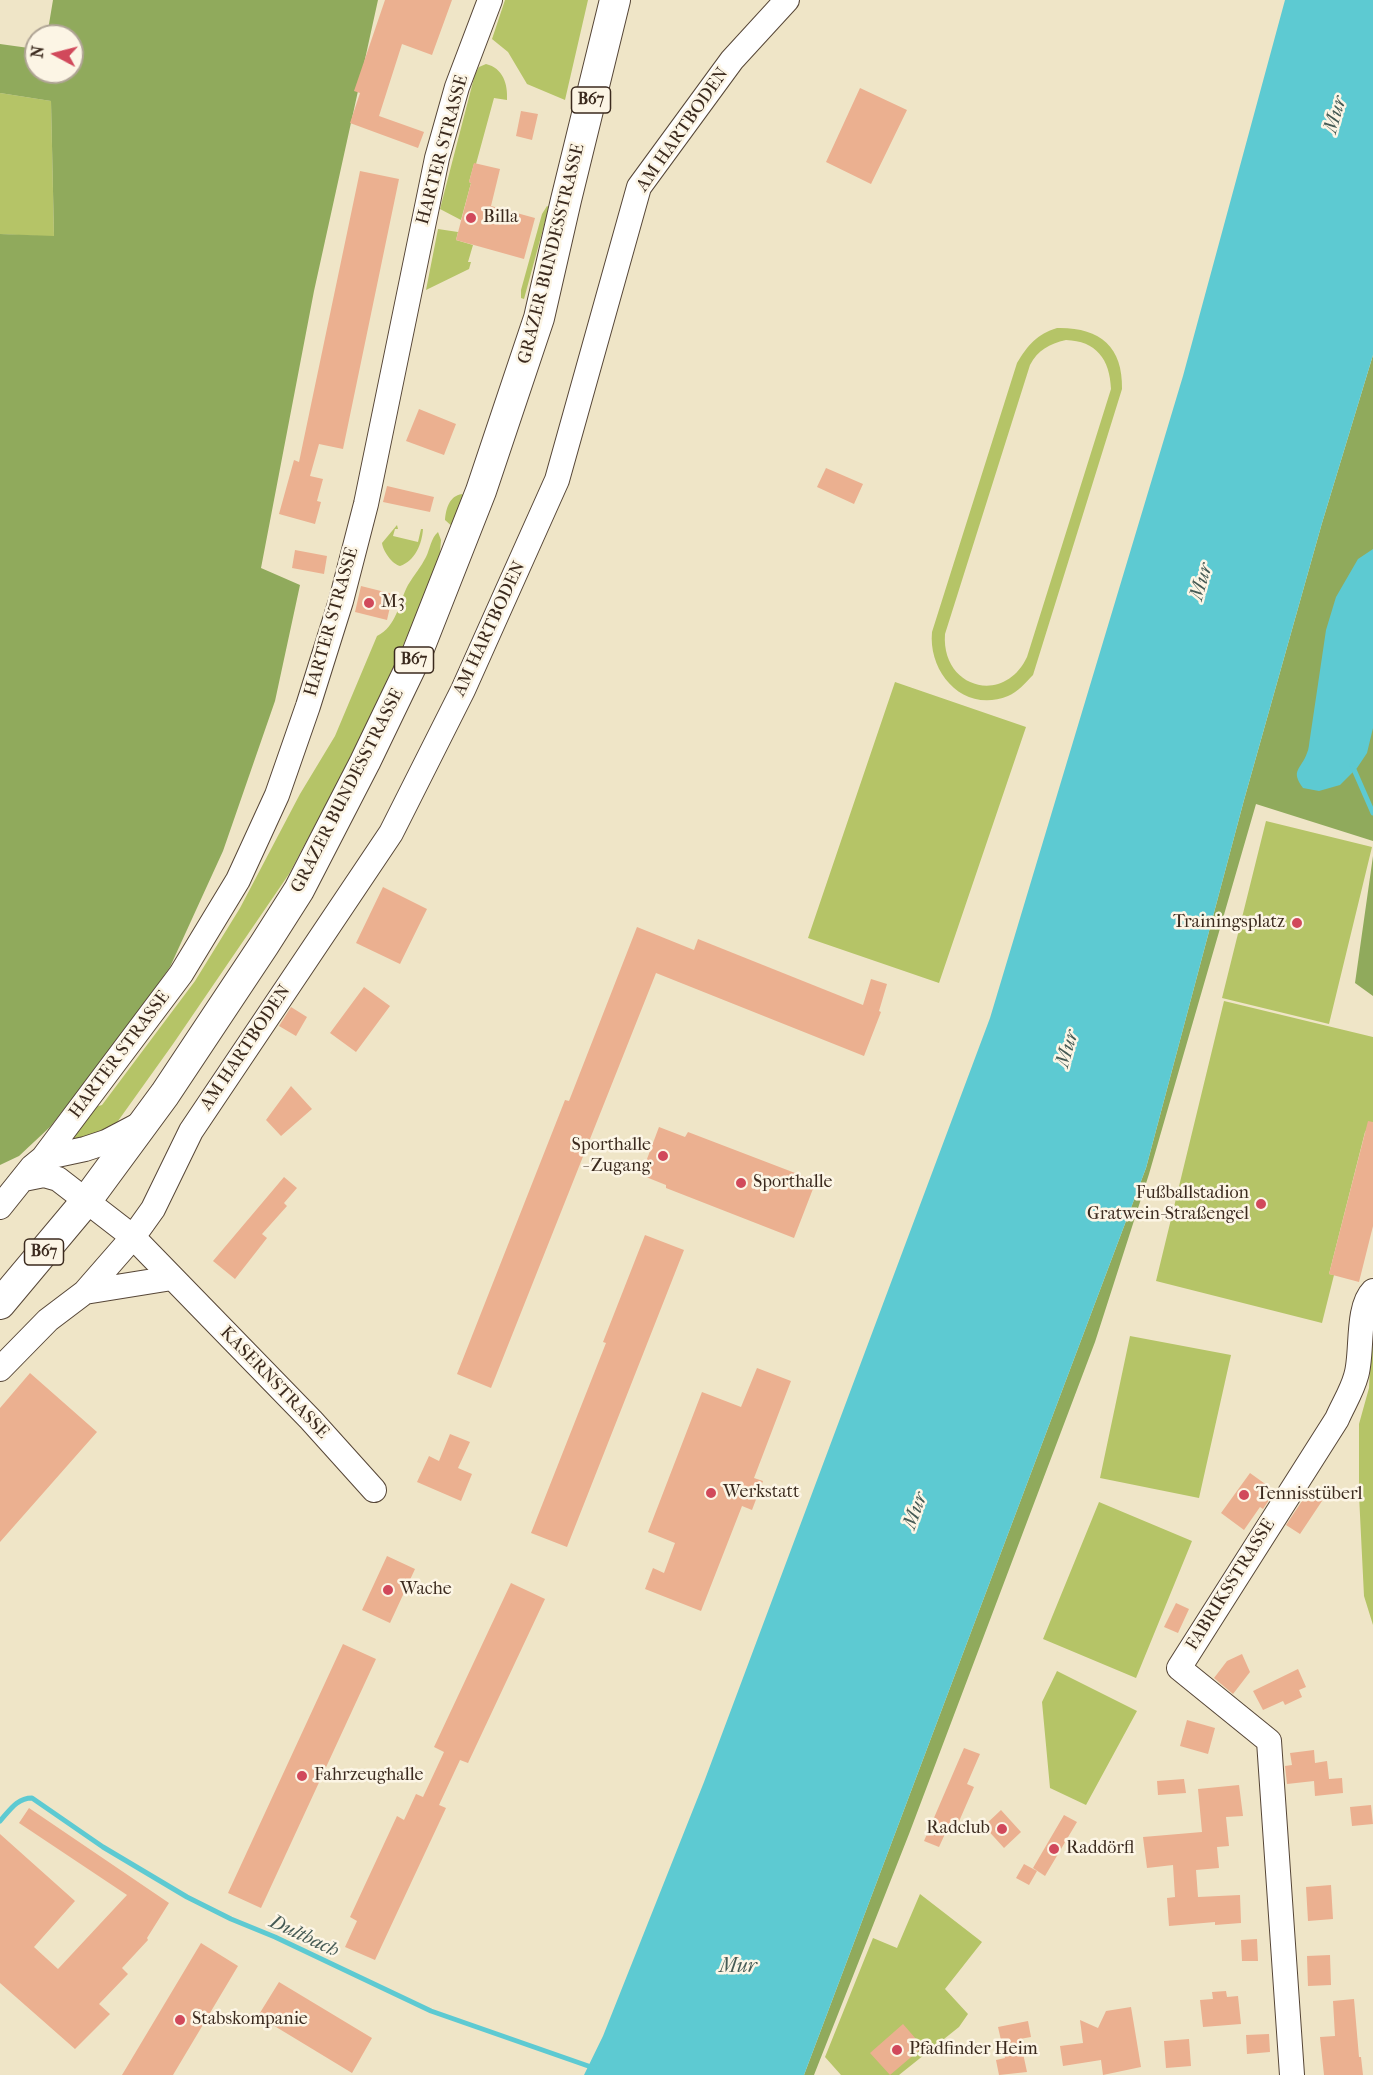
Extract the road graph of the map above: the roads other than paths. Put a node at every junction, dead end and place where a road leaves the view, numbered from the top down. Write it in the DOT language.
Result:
graph roads {
  1 [pos="490,0"];
  2 [pos="615,0"];
  3 [pos="787,0"];
  4 [pos="144,1122"];
  5 [pos="55,1151"];
  6 [pos="24,1179"];
  7 [pos="87,1200"];
  8 [pos="0,1207"];
  9 [pos="133,1237"];
  10 [pos="172,1278"];
  11 [pos="1373,1291"];
  12 [pos="85,1292"];
  13 [pos="0,1304"];
  14 [pos="0,1369"];
  15 [pos="374,1490"];
  16 [pos="1292,2075"];
  1 -- 5 [label="street, HARTER STRASSE"];
  2 -- 4 [label="main road, GRAZER BUNDESSTRASSE / B67"];
  3 -- 9 [label="street, AM HARTBODEN"];
  4 -- 5 [label="street"];
  4 -- 7 [label="main road, GRAZER BUNDESSTRASSE / B67"];
  5 -- 6 [label="street, HARTER STRASSE"];
  5 -- 7 [label="street"];
  6 -- 7 [label="street"];
  6 -- 8 [label="street, HARTER STRASSE"];
  7 -- 9 [label="street, KASERNSTRASSE"];
  7 -- 13 [label="main road, GRAZER BUNDESSTRASSE / B67"];
  9 -- 10 [label="street, KASERNSTRASSE"];
  9 -- 12 [label="street"];
  10 -- 12 [label="street"];
  10 -- 15 [label="street, KASERNSTRASSE"];
  11 -- 16 [label="street, FABRIKSSTRASSE"];
  12 -- 14 [label="street"];
}
